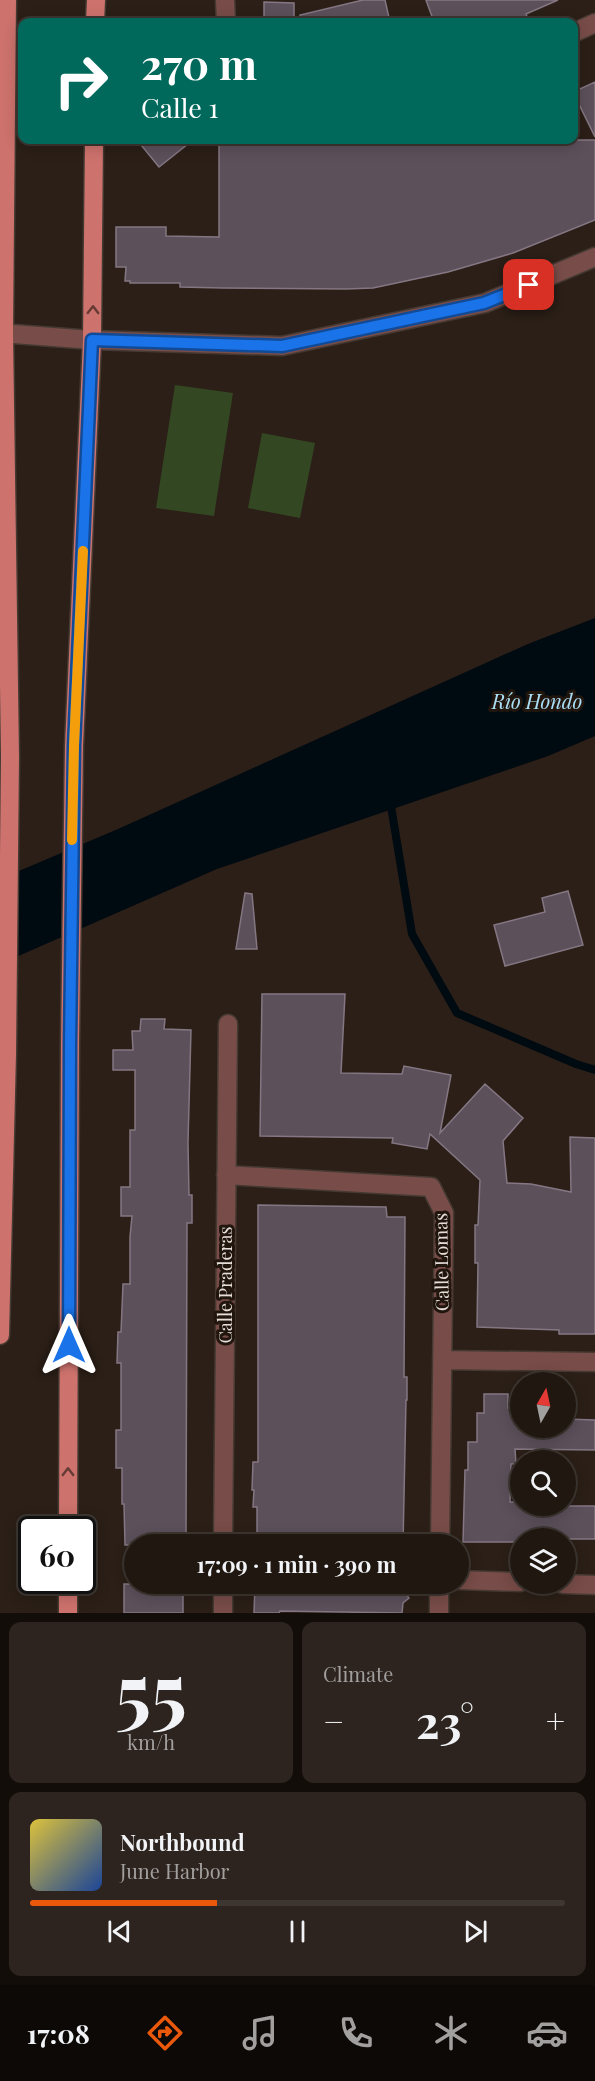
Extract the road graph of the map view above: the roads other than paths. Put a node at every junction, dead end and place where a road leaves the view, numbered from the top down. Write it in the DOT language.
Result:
graph roads {
  1 [pos="8,0"];
  2 [pos="96,0"];
  3 [pos="225,0"];
  4 [pos="95,18"];
  5 [pos="225,18"];
  6 [pos="595,23"];
  7 [pos="578,31"];
  8 [pos="94,144"];
  9 [pos="595,257"];
  10 [pos="2,333"];
  11 [pos="92,340"];
  12 [pos="228,1024"];
  13 [pos="226,1175"];
  14 [pos="0,1335"];
  15 [pos="442,1360"];
  16 [pos="595,1362"];
  17 [pos="68,1516"];
  18 [pos="223,1534"];
  19 [pos="440,1534"];
  20 [pos="469,1580"];
  21 [pos="510,1582"];
  22 [pos="576,1584"];
  23 [pos="595,1585"];
  24 [pos="68,1594"];
  25 [pos="223,1594"];
  26 [pos="440,1594"];
  27 [pos="68,1613"];
  28 [pos="223,1613"];
  29 [pos="439,1613"];
  1 -- 10 [label="main road"];
  2 -- 4 [label="main road"];
  3 -- 5 [label="street"];
  6 -- 7 [label="street"];
  11 -- 8 [label="main road, one-way"];
  9 -- 11 [label="street"];
  10 -- 11 [label="street"];
  10 -- 14 [label="main road"];
  17 -- 11 [label="main road, one-way"];
  12 -- 13 [label="street, Calle Praderas"];
  13 -- 15 [label="street, Calle Lomas"];
  13 -- 18 [label="street, Calle Praderas"];
  15 -- 16 [label="street"];
  15 -- 19 [label="street, Calle Lomas"];
  20 -- 21 [label="street"];
  22 -- 23 [label="street"];
  24 -- 27 [label="main road"];
  25 -- 28 [label="street"];
  26 -- 29 [label="street"];
}
